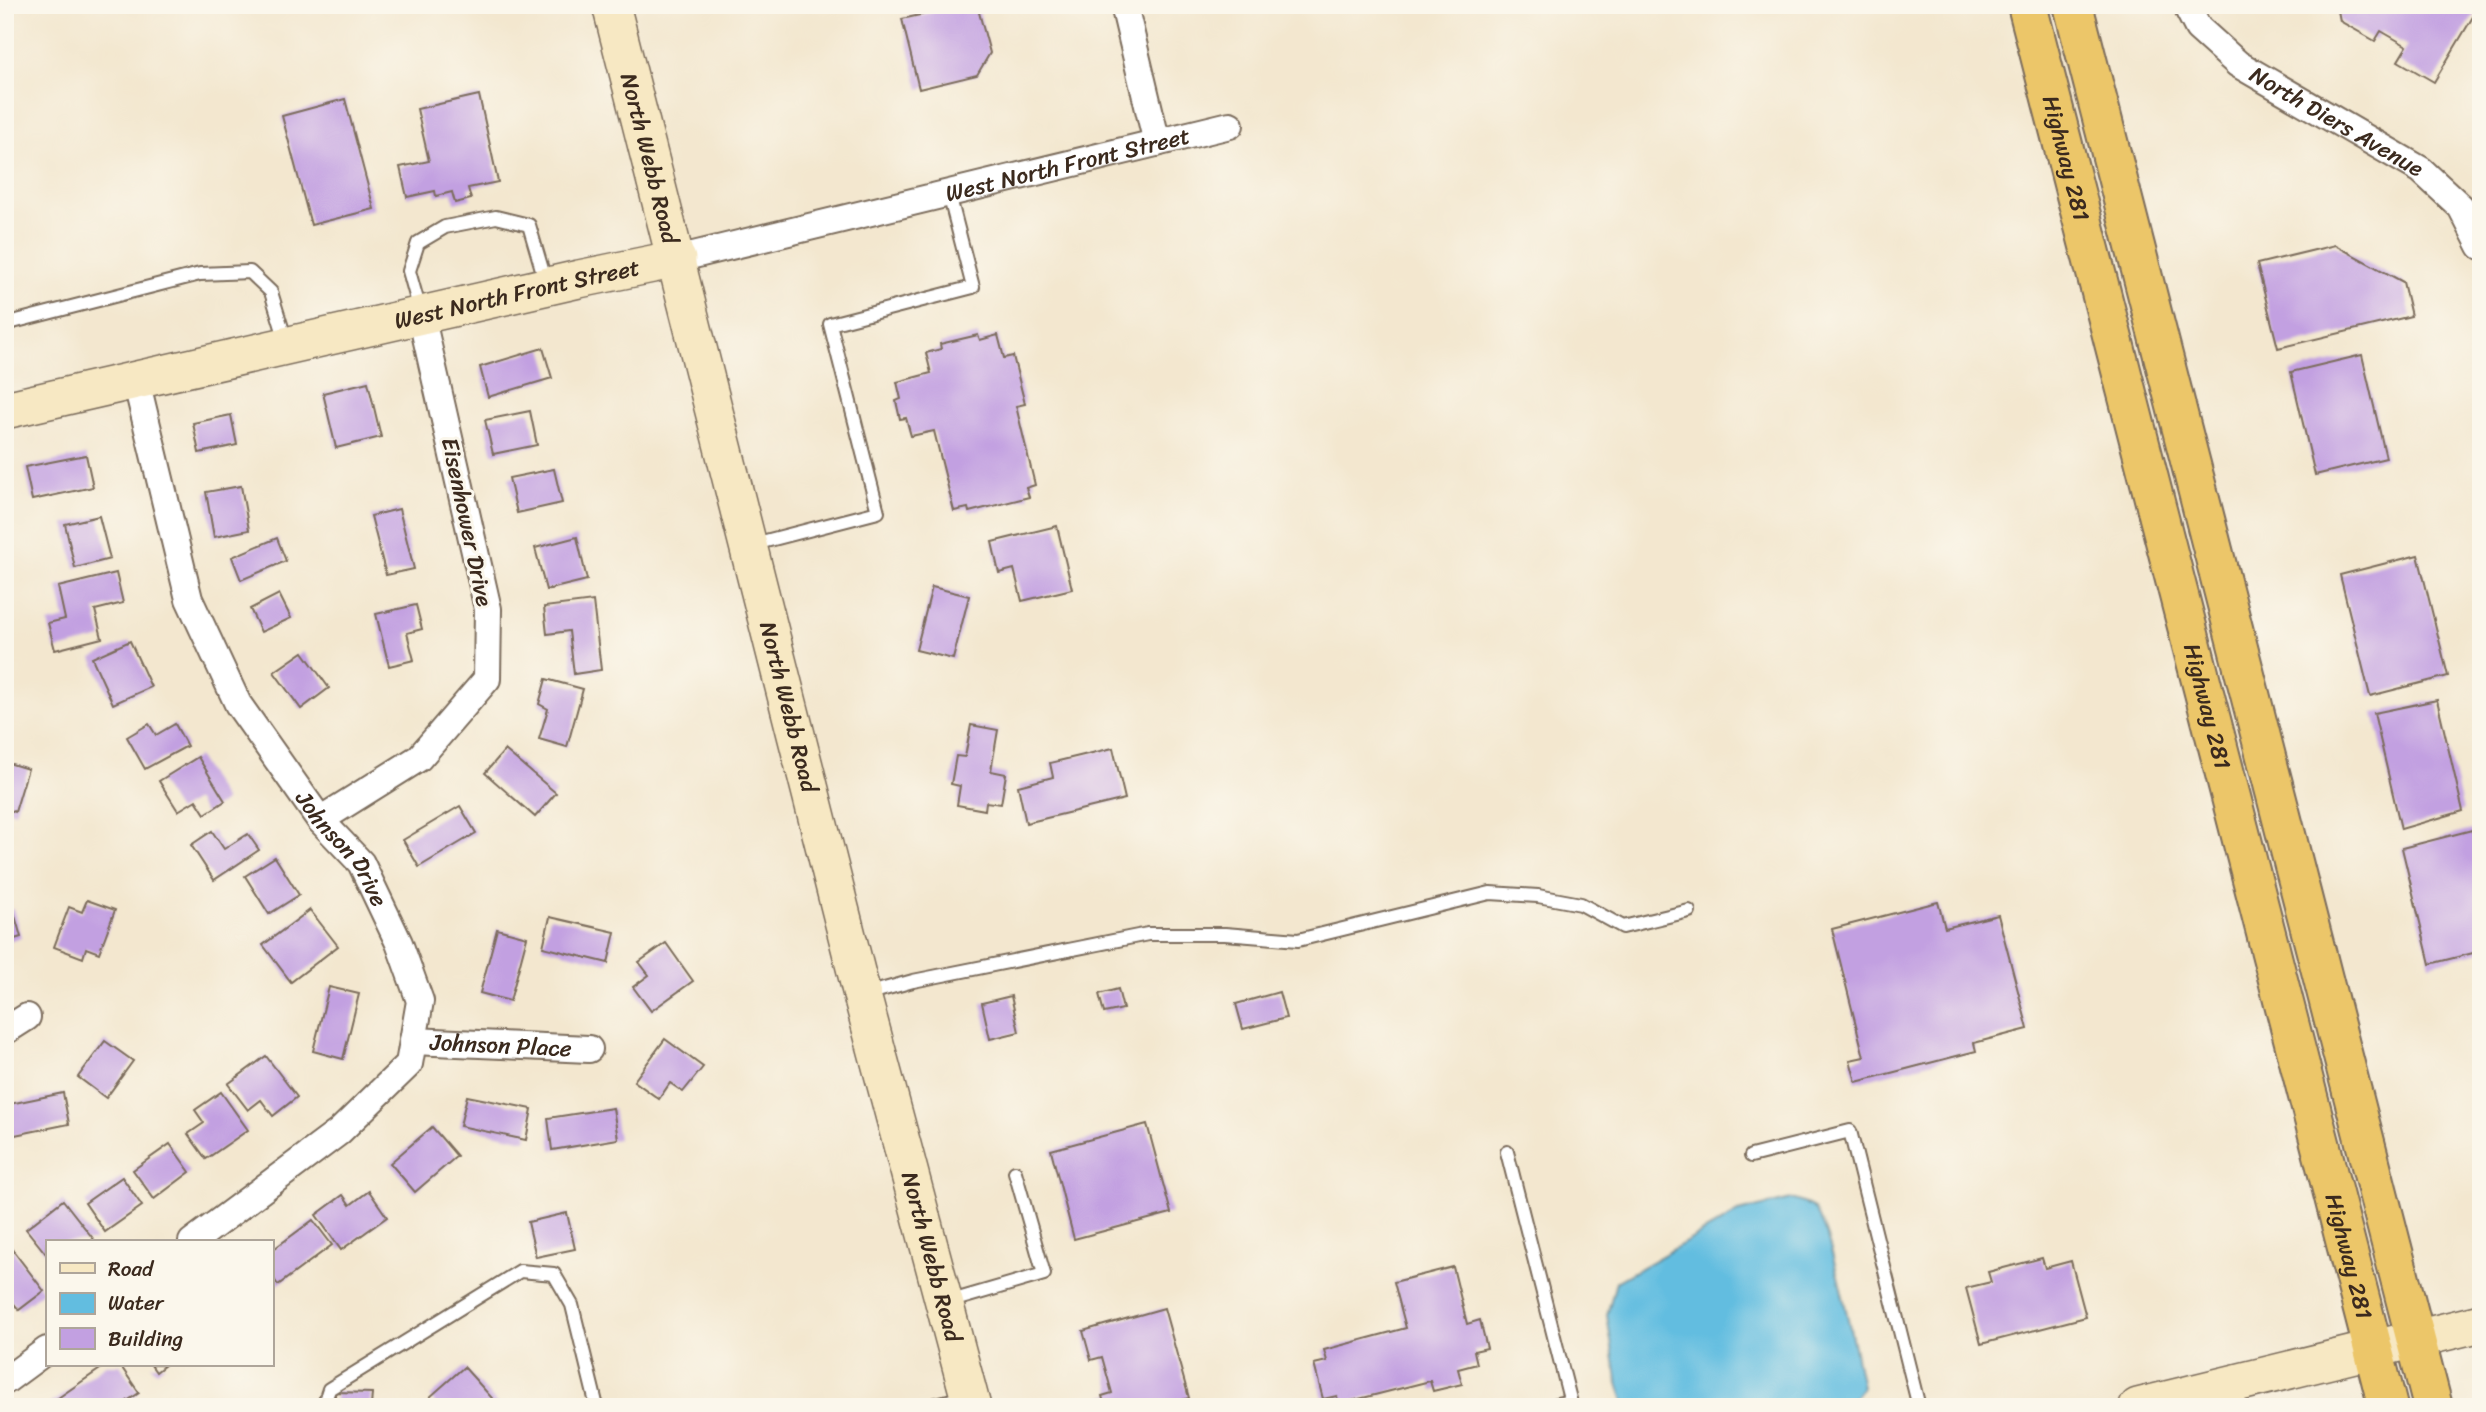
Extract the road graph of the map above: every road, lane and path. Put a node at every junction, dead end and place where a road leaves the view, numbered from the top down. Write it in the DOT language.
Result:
graph roads {
  1 [pos="611,5"];
  2 [pos="1124,5"];
  3 [pos="2027,5"];
  4 [pos="2073,5"];
  5 [pos="2186,5"];
  6 [pos="1230,125"];
  7 [pos="1157,143"];
  8 [pos="949,194"];
  9 [pos="2472,209"];
  10 [pos="2481,246"];
  11 [pos="677,259"];
  12 [pos="548,286"];
  13 [pos="421,315"];
  14 [pos="5,324"];
  15 [pos="287,345"];
  16 [pos="136,380"];
  17 [pos="5,410"];
  18 [pos="749,545"];
  19 [pos="320,820"];
  20 [pos="1689,911"];
  21 [pos="862,995"];
  22 [pos="413,1041"];
  23 [pos="589,1049"];
  24 [pos="1507,1152"];
  25 [pos="1751,1156"];
  26 [pos="1014,1172"];
  27 [pos="195,1240"];
  28 [pos="944,1303"];
  29 [pos="2481,1323"];
  30 [pos="2416,1339"];
  31 [pos="2373,1350"];
  32 [pos="46,1351"];
  33 [pos="5,1381"];
  34 [pos="971,1401"];
  35 [pos="1571,1404"];
  36 [pos="323,1407"];
  37 [pos="597,1407"];
  38 [pos="924,1407"];
  39 [pos="1544,1407"];
  40 [pos="1919,1407"];
  41 [pos="2138,1407"];
  42 [pos="2388,1407"];
  43 [pos="2433,1407"];
  1 -- 11 [label="main road, North Webb Road"];
  2 -- 7 [label="street"];
  3 -- 31 [label="highway, Highway 281"];
  4 -- 30 [label="highway, Highway 281"];
  5 -- 9 [label="street, North Diers Avenue"];
  6 -- 7 [label="street, West North Front Street"];
  7 -- 8 [label="street, West North Front Street"];
  8 -- 11 [label="street, West North Front Street"];
  8 -- 18 [label="lane"];
  9 -- 10 [label="street, North Diers Avenue"];
  11 -- 12 [label="main road, West North Front Street"];
  11 -- 18 [label="main road, North Webb Road"];
  12 -- 13 [label="main road, West North Front Street"];
  12 -- 13 [label="lane"];
  13 -- 15 [label="main road, West North Front Street"];
  13 -- 19 [label="street, Eisenhower Drive"];
  14 -- 15 [label="lane"];
  15 -- 16 [label="main road, West North Front Street"];
  16 -- 17 [label="main road, West North Front Street"];
  16 -- 19 [label="street, Johnson Drive"];
  18 -- 21 [label="main road, North Webb Road"];
  19 -- 22 [label="street, Johnson Drive"];
  20 -- 21 [label="lane"];
  21 -- 28 [label="main road, North Webb Road"];
  22 -- 23 [label="street, Johnson Place"];
  22 -- 27 [label="street, Johnson Drive"];
  24 -- 35 [label="lane"];
  25 -- 40 [label="lane"];
  26 -- 28 [label="lane"];
  28 -- 34 [label="main road, North Webb Road"];
  29 -- 30 [label="main road"];
  30 -- 31 [label="main road"];
  30 -- 43 [label="highway, Highway 281"];
  31 -- 41 [label="main road"];
  31 -- 42 [label="highway, Highway 281"];
  32 -- 33 [label="street"];
  34 -- 38 [label="lane"];
  35 -- 39 [label="lane"];
  36 -- 37 [label="lane"];
}
